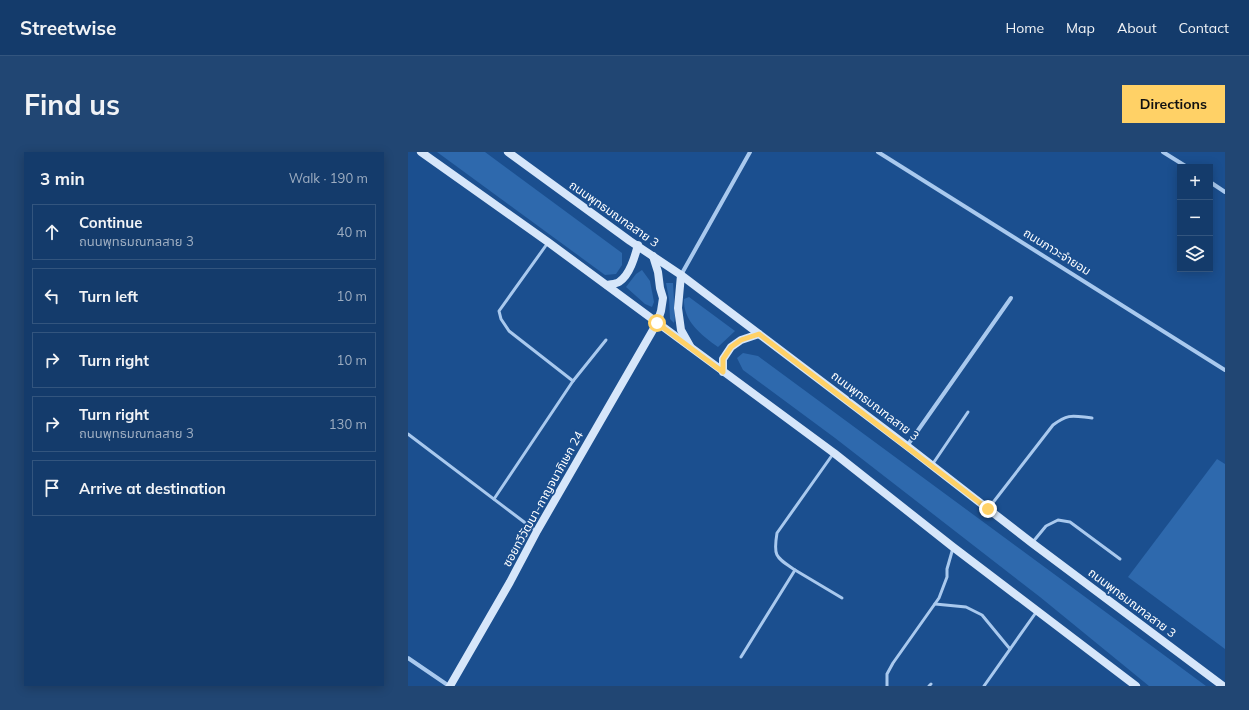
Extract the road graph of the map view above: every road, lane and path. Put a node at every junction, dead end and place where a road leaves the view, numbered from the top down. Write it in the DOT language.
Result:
graph roads {
  1 [pos="421,152"];
  2 [pos="508,152"];
  3 [pos="750,152"];
  4 [pos="878,152"];
  5 [pos="1163,152"];
  6 [pos="1182,164"];
  7 [pos="1213,184"];
  8 [pos="1225,192"];
  9 [pos="548,242"];
  10 [pos="638,245"];
  11 [pos="653,256"];
  12 [pos="681,275"];
  13 [pos="607,285"];
  14 [pos="1011,298"];
  15 [pos="657,323"];
  16 [pos="759,334"];
  17 [pos="606,340"];
  18 [pos="691,348"];
  19 [pos="1225,370"];
  20 [pos="723,372"];
  21 [pos="573,381"];
  22 [pos="968,412"];
  23 [pos="1092,418"];
  24 [pos="408,434"];
  25 [pos="907,446"];
  26 [pos="834,453"];
  27 [pos="932,465"];
  28 [pos="494,499"];
  29 [pos="988,509"];
  30 [pos="537,531"];
  31 [pos="1032,543"];
  32 [pos="953,547"];
  33 [pos="1120,559"];
  34 [pos="796,570"];
  35 [pos="842,598"];
  36 [pos="935,604"];
  37 [pos="1038,611"];
  38 [pos="1010,649"];
  39 [pos="741,657"];
  40 [pos="408,658"];
  41 [pos="449,686"];
  42 [pos="887,686"];
  43 [pos="984,686"];
  44 [pos="1136,686"];
  45 [pos="1223,686"];
  1 -- 9 [label="main road"];
  2 -- 10 [label="main road, ถนนพุทธมณฑลสาย 3"];
  3 -- 12 [label="street"];
  4 -- 19 [label="street, ถนนภาวะจำยอม"];
  5 -- 6 [label="street"];
  7 -- 8 [label="street"];
  9 -- 13 [label="main road"];
  9 -- 21 [label="lane"];
  10 -- 11 [label="main road, ถนนพุทธมณฑลสาย 3"];
  10 -- 13 [label="main road"];
  11 -- 12 [label="main road, ถนนพุทธมณฑลสาย 3"];
  11 -- 15 [label="main road, ซอยทวีวัฒนา-กาญจนาภิเษก 24"];
  12 -- 16 [label="main road, ถนนพุทธมณฑลสาย 3"];
  12 -- 18 [label="main road"];
  13 -- 15 [label="main road"];
  14 -- 25 [label="street"];
  15 -- 18 [label="main road"];
  15 -- 30 [label="main road, ซอยทวีวัฒนา-กาญจนาภิเษก 24"];
  16 -- 20 [label="main road"];
  16 -- 25 [label="main road, ถนนพุทธมณฑลสาย 3"];
  17 -- 21 [label="lane"];
  18 -- 20 [label="main road"];
  20 -- 26 [label="main road"];
  21 -- 28 [label="lane"];
  22 -- 27 [label="lane"];
  23 -- 29 [label="lane"];
  24 -- 28 [label="lane"];
  25 -- 27 [label="main road, ถนนพุทธมณฑลสาย 3"];
  26 -- 32 [label="main road"];
  26 -- 34 [label="lane"];
  27 -- 29 [label="main road, ถนนพุทธมณฑลสาย 3"];
  28 -- 30 [label="lane"];
  29 -- 31 [label="main road, ถนนพุทธมณฑลสาย 3"];
  30 -- 41 [label="main road, ซอยทวีวัฒนา-กาญจนาภิเษก 24"];
  31 -- 33 [label="lane"];
  31 -- 45 [label="main road, ถนนพุทธมณฑลสาย 3"];
  32 -- 36 [label="lane"];
  32 -- 37 [label="main road"];
  34 -- 35 [label="lane"];
  34 -- 39 [label="lane"];
  36 -- 38 [label="lane"];
  36 -- 42 [label="lane"];
  37 -- 38 [label="lane"];
  37 -- 44 [label="main road"];
  38 -- 43 [label="lane"];
  40 -- 41 [label="street"];
}
